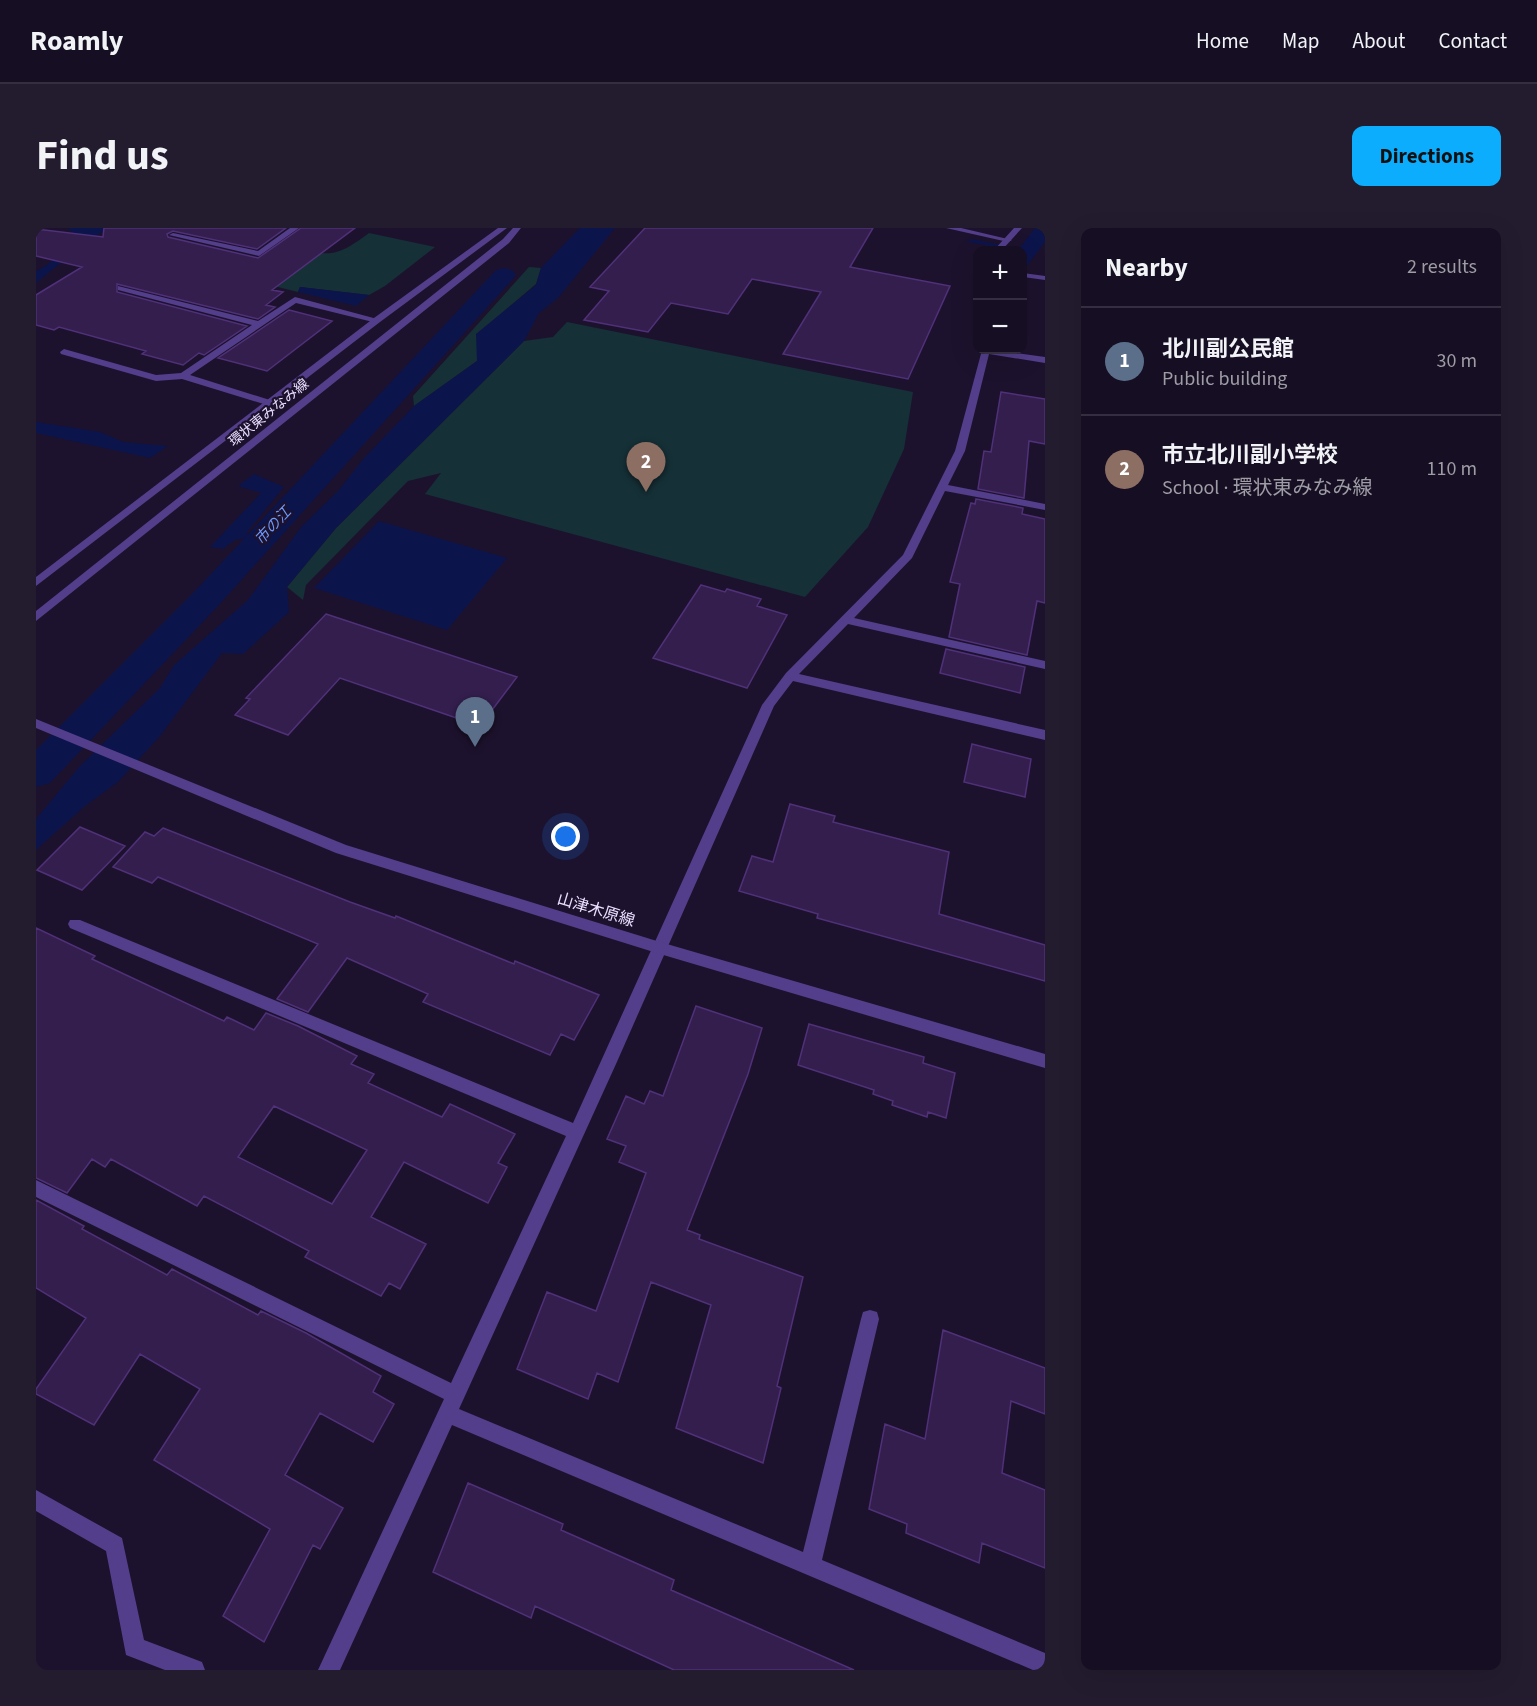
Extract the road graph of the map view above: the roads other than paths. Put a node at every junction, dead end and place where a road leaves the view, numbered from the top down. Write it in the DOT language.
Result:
graph roads {
  1 [pos="295,228"];
  2 [pos="503,228"];
  3 [pos="517,228"];
  4 [pos="950,228"];
  5 [pos="1018,228"];
  6 [pos="172,235"];
  7 [pos="1006,241"];
  8 [pos="1002,246"];
  9 [pos="1027,276"];
  10 [pos="1045,278"];
  11 [pos="121,288"];
  12 [pos="377,320"];
  13 [pos="259,324"];
  14 [pos="64,352"];
  15 [pos="985,354"];
  16 [pos="1010,354"];
  17 [pos="1045,360"];
  18 [pos="183,376"];
  19 [pos="270,403"];
  20 [pos="942,487"];
  21 [pos="1045,507"];
  22 [pos="36,583"];
  23 [pos="36,617"];
  24 [pos="846,620"];
  25 [pos="1045,665"];
  26 [pos="790,676"];
  27 [pos="36,723"];
  28 [pos="1045,735"];
  29 [pos="75,924"];
  30 [pos="660,948"];
  31 [pos="1045,1061"];
  32 [pos="576,1132"];
  33 [pos="36,1188"];
  34 [pos="870,1319"];
  35 [pos="452,1405"];
  36 [pos="36,1500"];
  37 [pos="810,1565"];
  38 [pos="1045,1664"];
  39 [pos="194,1670"];
  40 [pos="330,1670"];
  1 -- 6 [label="street"];
  2 -- 12 [label="street, 環状東みなみ線"];
  3 -- 23 [label="street, 環状東みなみ線"];
  4 -- 7 [label="street"];
  5 -- 7 [label="street"];
  7 -- 8 [label="street"];
  9 -- 10 [label="street"];
  11 -- 13 [label="street"];
  12 -- 13 [label="street"];
  12 -- 19 [label="street, 環状東みなみ線"];
  13 -- 18 [label="street"];
  14 -- 18 [label="street"];
  15 -- 20 [label="street"];
  16 -- 17 [label="street"];
  18 -- 19 [label="street"];
  19 -- 22 [label="street, 環状東みなみ線"];
  20 -- 21 [label="street"];
  20 -- 24 [label="street"];
  24 -- 25 [label="street"];
  24 -- 26 [label="street"];
  26 -- 28 [label="street"];
  26 -- 30 [label="street"];
  27 -- 30 [label="street, 山津木原線"];
  29 -- 32 [label="street"];
  30 -- 31 [label="street, 山津木原線"];
  30 -- 32 [label="street"];
  32 -- 35 [label="street"];
  33 -- 35 [label="street"];
  34 -- 37 [label="street"];
  35 -- 37 [label="street"];
  35 -- 40 [label="street"];
  36 -- 39 [label="street"];
  37 -- 38 [label="street"];
}
